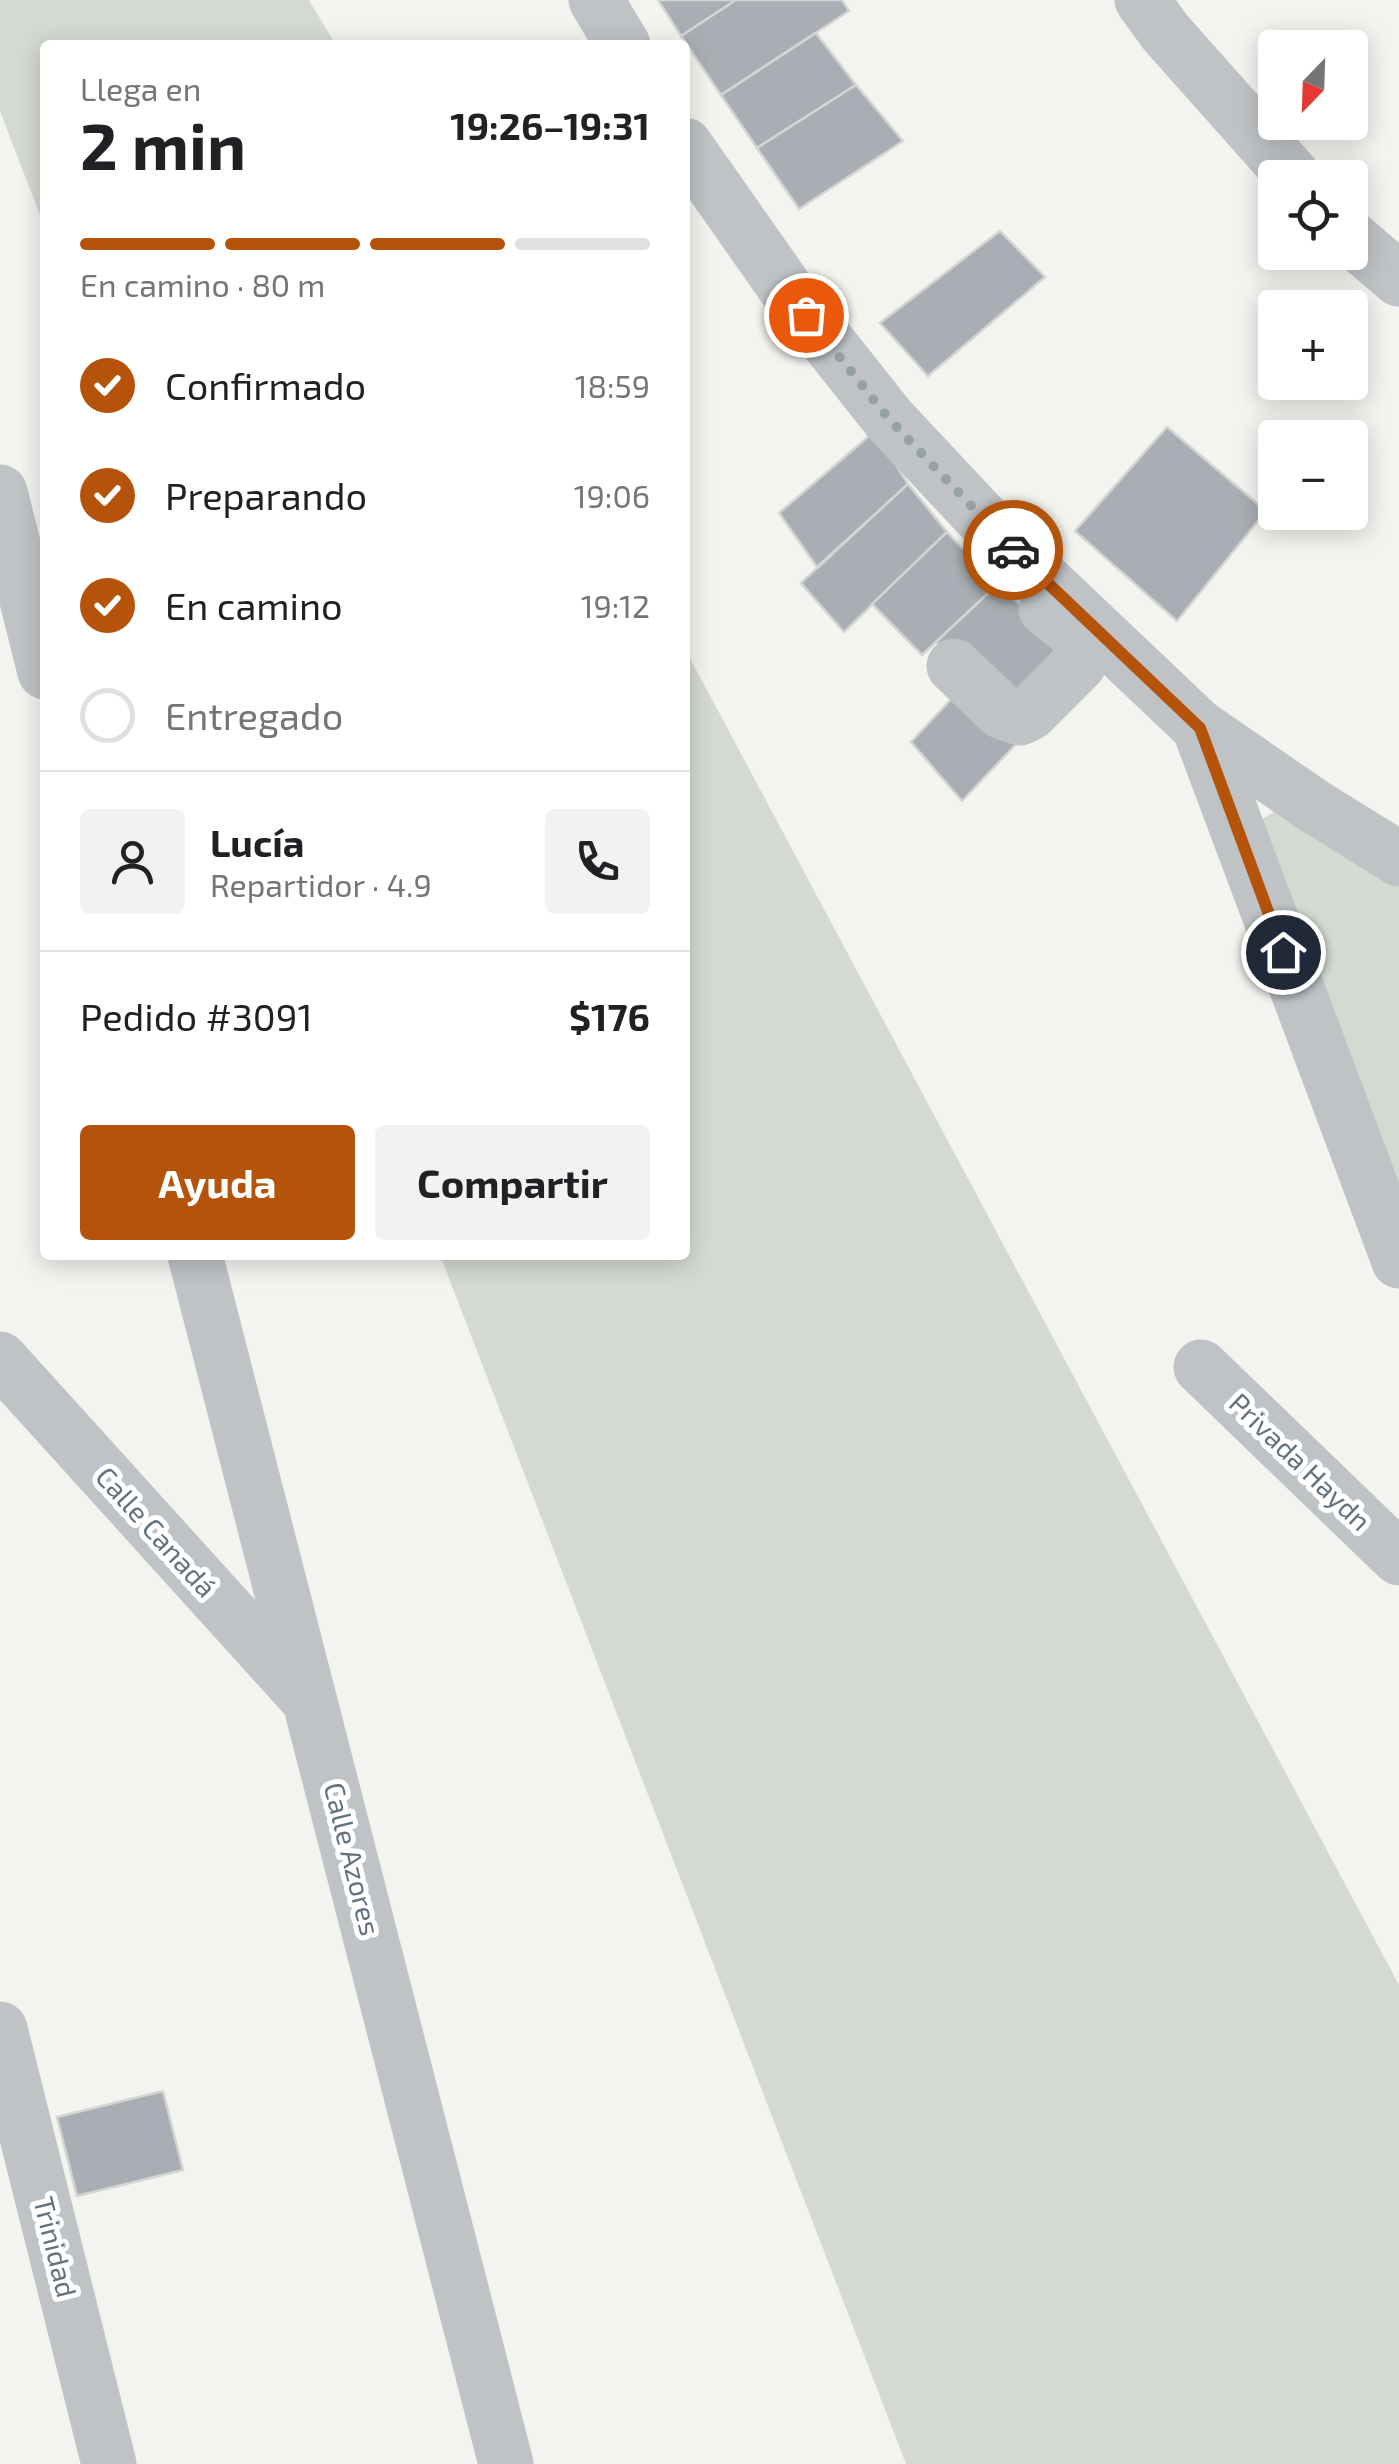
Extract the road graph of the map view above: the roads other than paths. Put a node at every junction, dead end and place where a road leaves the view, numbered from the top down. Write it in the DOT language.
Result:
graph roads {
  1 [pos="596,0"];
  2 [pos="1142,0"];
  3 [pos="620,40"];
  4 [pos="690,153"];
  5 [pos="1278,160"];
  6 [pos="1368,252"];
  7 [pos="1399,279"];
  8 [pos="0,492"];
  9 [pos="1006,544"];
  10 [pos="40,652"];
  11 [pos="954,666"];
  12 [pos="1200,728"];
  13 [pos="1399,858"];
  14 [pos="196,1260"];
  15 [pos="1399,1261"];
  16 [pos="0,1359"];
  17 [pos="1201,1366"];
  18 [pos="1399,1558"];
  19 [pos="312,1704"];
  20 [pos="0,2030"];
  21 [pos="109,2464"];
  22 [pos="506,2464"];
  1 -- 3 [label="street"];
  2 -- 5 [label="street"];
  4 -- 9 [label="street"];
  6 -- 7 [label="street"];
  8 -- 10 [label="street"];
  9 -- 11 [label="street"];
  9 -- 12 [label="street"];
  12 -- 13 [label="street"];
  12 -- 15 [label="street"];
  14 -- 19 [label="street, Calle Azores"];
  16 -- 19 [label="street, Calle Canadá"];
  17 -- 18 [label="street, Privada Haydn"];
  19 -- 22 [label="street, Calle Azores"];
  20 -- 21 [label="street, Trinidad"];
}
